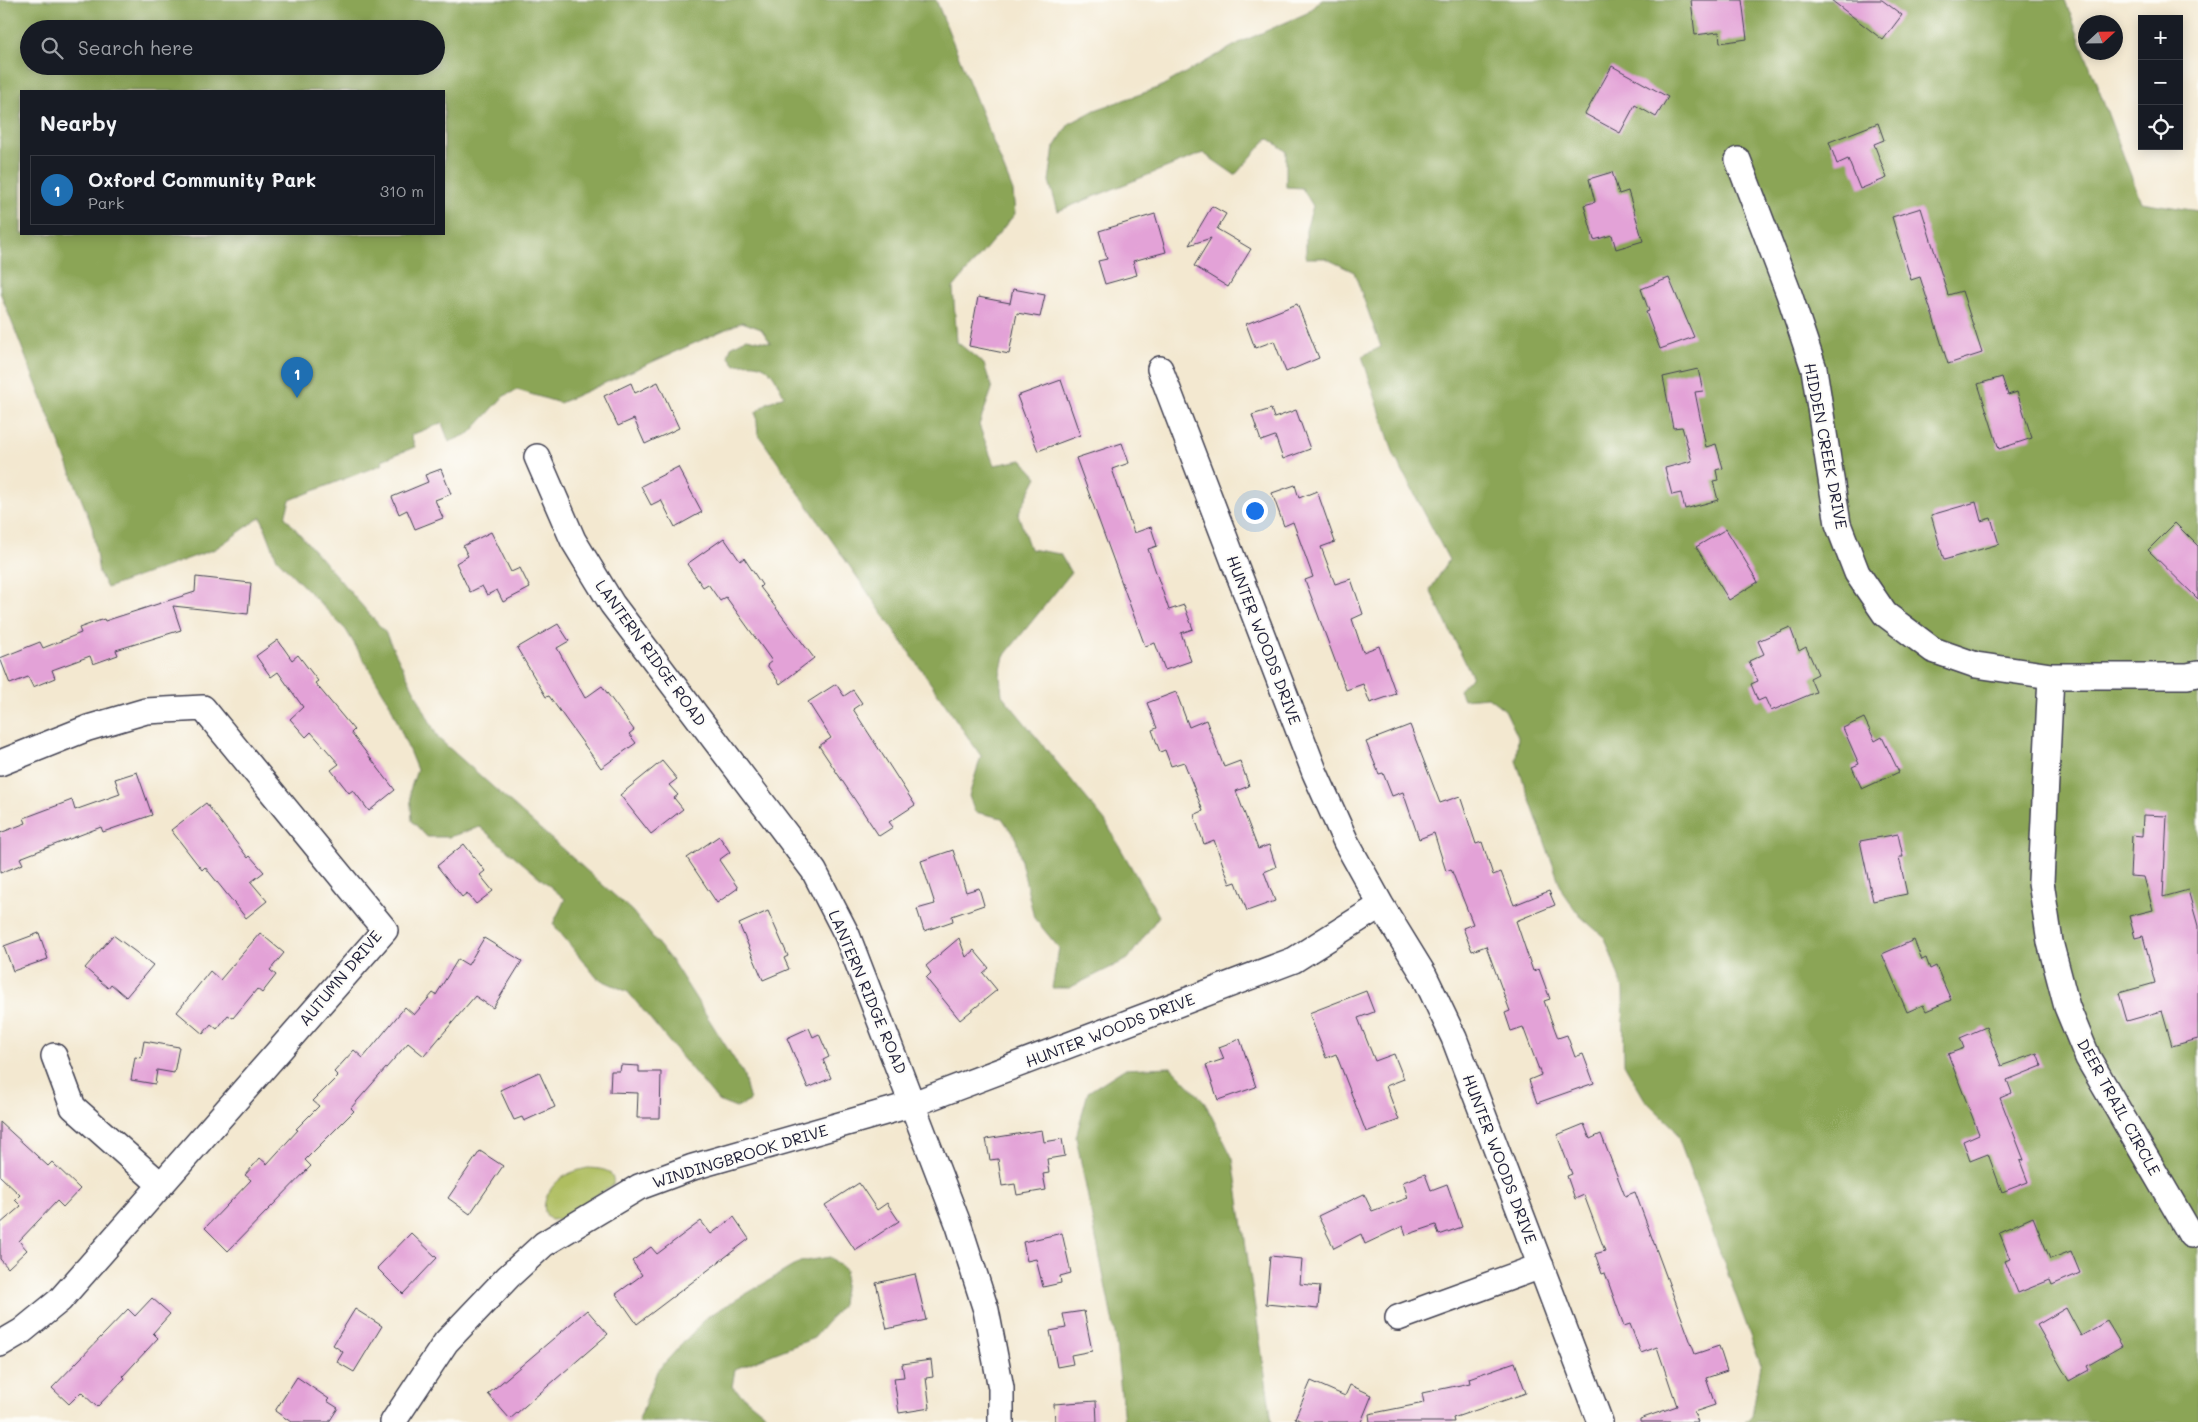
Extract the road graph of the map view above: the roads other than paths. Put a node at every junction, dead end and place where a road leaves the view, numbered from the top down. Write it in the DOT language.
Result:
graph roads {
  1 [pos="1738,160"];
  2 [pos="1160,369"];
  3 [pos="537,457"];
  4 [pos="2198,674"];
  5 [pos="2051,676"];
  6 [pos="0,763"];
  7 [pos="1381,905"];
  8 [pos="54,1056"];
  9 [pos="913,1104"];
  10 [pos="161,1185"];
  11 [pos="2191,1234"];
  12 [pos="1541,1266"];
  13 [pos="1398,1318"];
  14 [pos="0,1344"];
  15 [pos="392,1422"];
  16 [pos="1000,1422"];
  17 [pos="1600,1422"];
  1 -- 5 [label="street, HIDDEN CREEK DRIVE"];
  2 -- 7 [label="street, HUNTER WOODS DRIVE"];
  3 -- 9 [label="street, LANTERN RIDGE ROAD"];
  4 -- 5 [label="street, HIDDEN CREEK DRIVE"];
  5 -- 11 [label="street, DEER TRAIL CIRCLE"];
  6 -- 10 [label="street, AUTUMN DRIVE"];
  7 -- 9 [label="street, HUNTER WOODS DRIVE"];
  7 -- 12 [label="street, HUNTER WOODS DRIVE"];
  8 -- 10 [label="street"];
  9 -- 15 [label="street, WINDINGBROOK DRIVE"];
  9 -- 16 [label="street, LANTERN RIDGE ROAD"];
  10 -- 14 [label="street, AUTUMN DRIVE"];
  12 -- 13 [label="street"];
  12 -- 17 [label="street, HUNTER WOODS DRIVE"];
}
